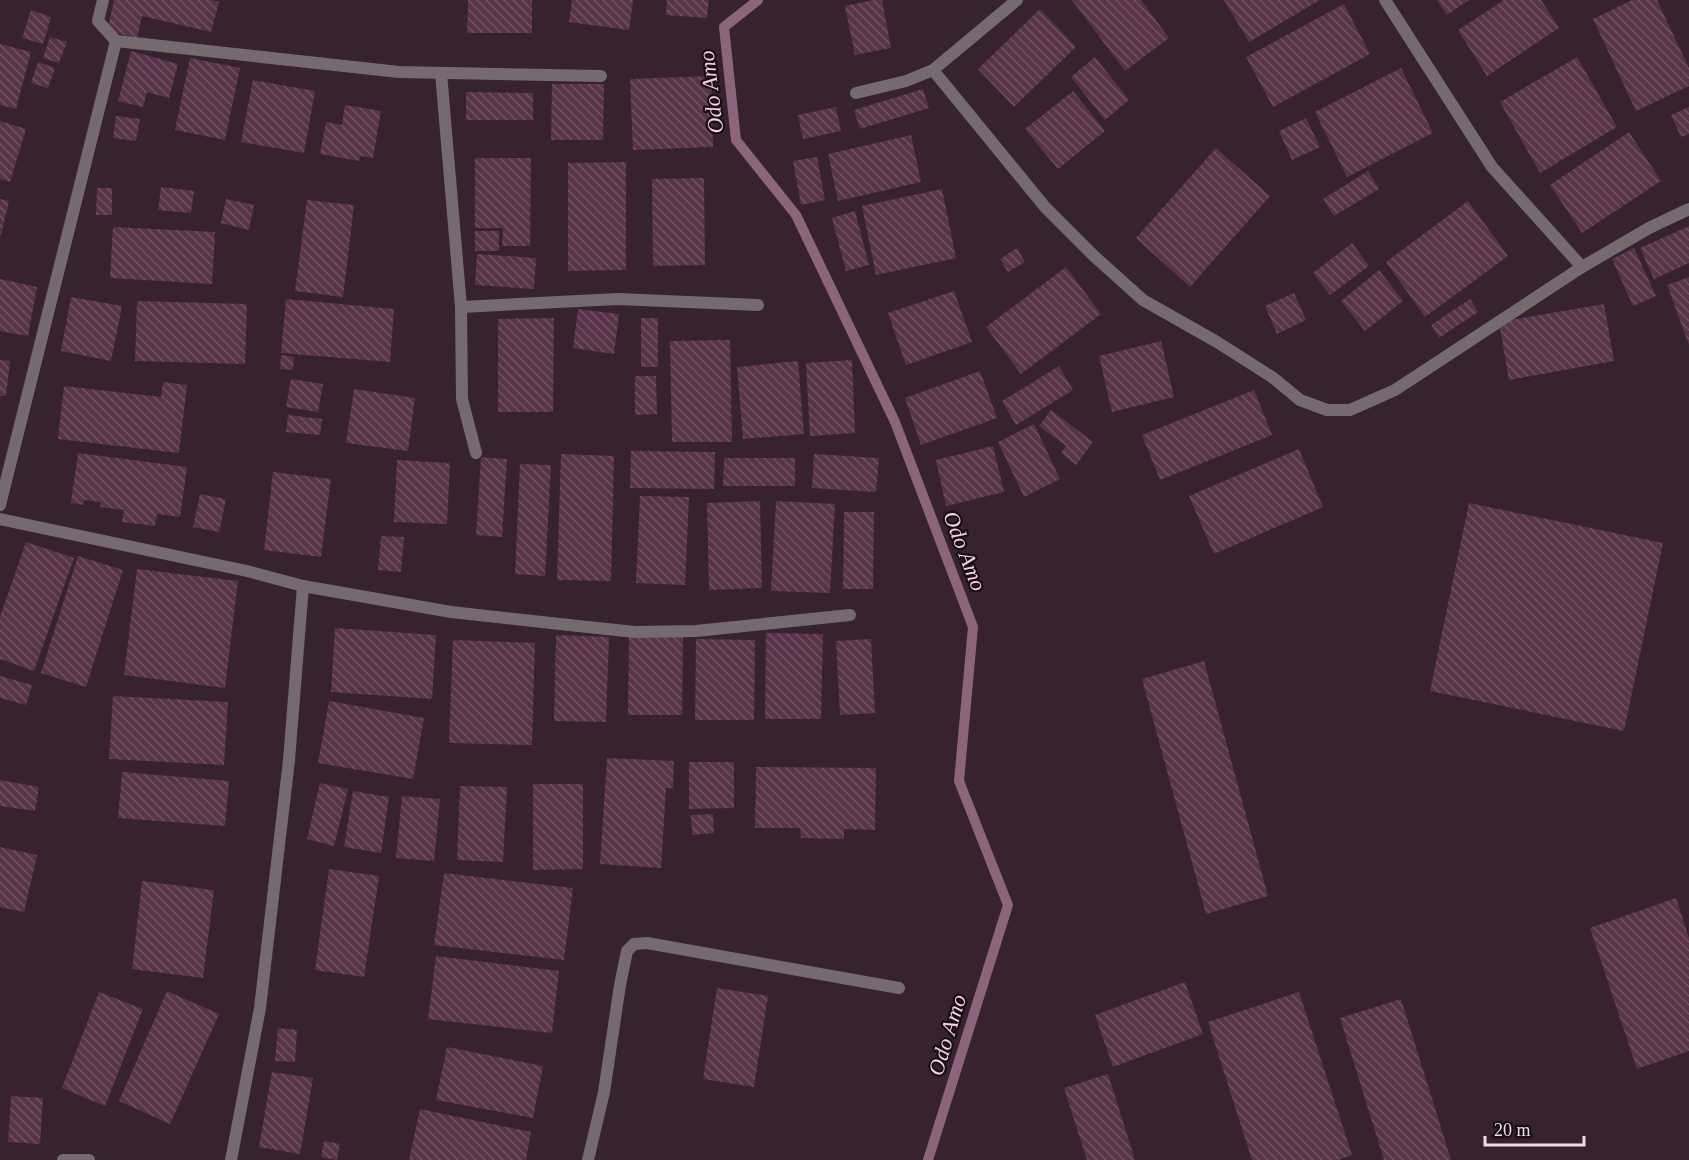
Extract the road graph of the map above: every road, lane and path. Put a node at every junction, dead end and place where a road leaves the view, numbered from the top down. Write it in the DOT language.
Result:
graph roads {
  1 [pos="103,0"];
  2 [pos="1017,0"];
  3 [pos="1385,0"];
  4 [pos="116,41"];
  5 [pos="933,70"];
  6 [pos="441,73"];
  7 [pos="601,76"];
  8 [pos="856,93"];
  9 [pos="1689,209"];
  10 [pos="1582,267"];
  11 [pos="758,305"];
  12 [pos="461,307"];
  13 [pos="476,453"];
  14 [pos="0,505"];
  15 [pos="0,519"];
  16 [pos="303,586"];
  17 [pos="850,615"];
  18 [pos="899,988"];
  19 [pos="63,1160"];
  20 [pos="89,1160"];
  21 [pos="231,1160"];
  22 [pos="588,1160"];
  1 -- 4 [label="street"];
  2 -- 5 [label="street"];
  3 -- 10 [label="street"];
  4 -- 6 [label="street"];
  4 -- 14 [label="street"];
  5 -- 8 [label="street"];
  5 -- 10 [label="street"];
  6 -- 7 [label="street"];
  6 -- 12 [label="street"];
  9 -- 10 [label="street"];
  11 -- 12 [label="street"];
  12 -- 13 [label="street"];
  15 -- 16 [label="street"];
  16 -- 17 [label="street"];
  16 -- 21 [label="street"];
  18 -- 22 [label="street"];
  19 -- 20 [label="street"];
}
